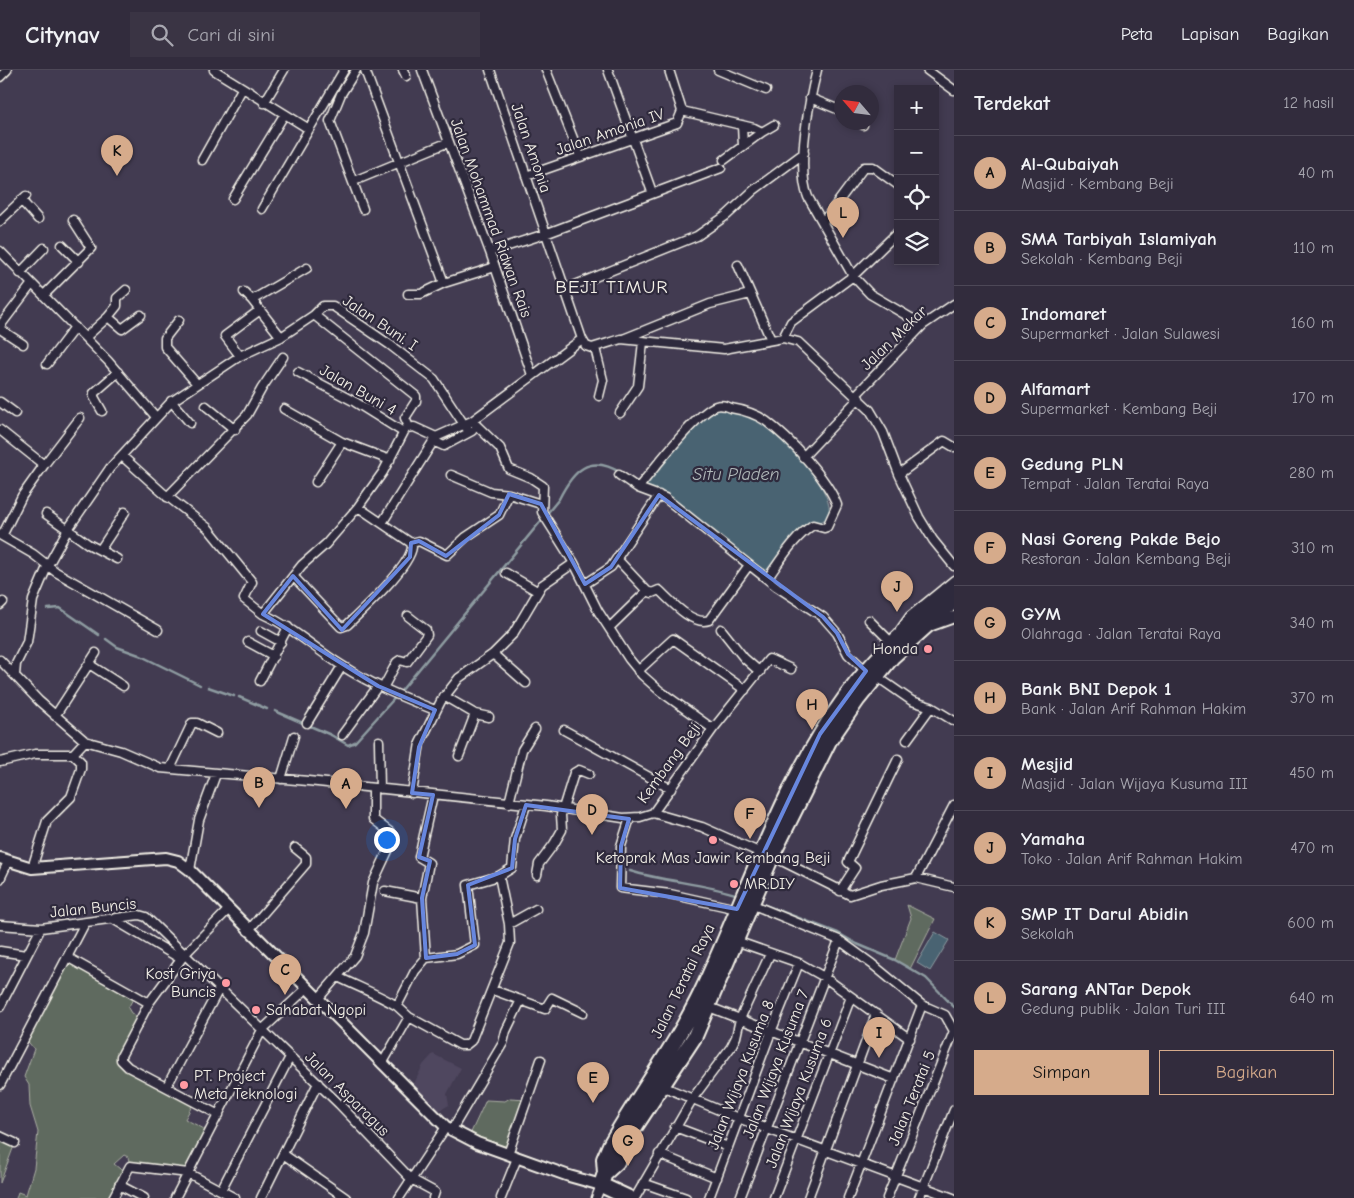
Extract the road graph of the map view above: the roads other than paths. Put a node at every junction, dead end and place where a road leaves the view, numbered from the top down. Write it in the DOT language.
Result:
graph roads {
  1 [pos="7,70"];
  2 [pos="214,70"];
  3 [pos="284,70"];
  4 [pos="344,70"];
  5 [pos="356,70"];
  6 [pos="365,70"];
  7 [pos="422,70"];
  8 [pos="490,70"];
  9 [pos="546,70"];
  10 [pos="608,70"];
  11 [pos="669,70"];
  12 [pos="718,70"];
  13 [pos="817,70"];
  14 [pos="927,70"];
  15 [pos="0,77"];
  16 [pos="242,89"];
  17 [pos="766,90"];
  18 [pos="954,90"];
  19 [pos="810,98"];
  20 [pos="264,103"];
  21 [pos="834,108"];
  22 [pos="682,111"];
  23 [pos="284,115"];
  24 [pos="742,125"];
  25 [pos="774,125"];
  26 [pos="309,129"];
  27 [pos="762,132"];
  28 [pos="631,138"];
  29 [pos="449,142"];
  30 [pos="743,146"];
  31 [pos="804,153"];
  32 [pos="580,156"];
  33 [pos="202,160"];
  34 [pos="399,164"];
  35 [pos="526,176"];
  36 [pos="354,181"];
  37 [pos="894,182"];
  38 [pos="652,192"];
  39 [pos="234,200"];
  40 [pos="262,209"];
  41 [pos="363,209"];
  42 [pos="38,219"];
  43 [pos="73,220"];
  44 [pos="0,221"];
  45 [pos="823,222"];
  46 [pos="545,234"];
  47 [pos="894,236"];
  48 [pos="62,245"];
  49 [pos="44,248"];
  50 [pos="0,251"];
  51 [pos="490,252"];
  52 [pos="79,262"];
  53 [pos="738,265"];
  54 [pos="495,267"];
  55 [pos="307,268"];
  56 [pos="20,273"];
  57 [pos="853,276"];
  58 [pos="444,283"];
  59 [pos="31,285"];
  60 [pos="565,288"];
  61 [pos="126,290"];
  62 [pos="244,292"];
  63 [pos="408,294"];
  64 [pos="750,294"];
  65 [pos="44,295"];
  66 [pos="252,300"];
  67 [pos="954,304"];
  68 [pos="260,310"];
  69 [pos="141,315"];
  70 [pos="314,315"];
  71 [pos="108,317"];
  72 [pos="179,320"];
  73 [pos="923,325"];
  74 [pos="75,327"];
  75 [pos="0,328"];
  76 [pos="86,337"];
  77 [pos="281,337"];
  78 [pos="783,338"];
  79 [pos="582,339"];
  80 [pos="621,339"];
  81 [pos="771,340"];
  82 [pos="643,342"];
  83 [pos="23,344"];
  84 [pos="595,348"];
  85 [pos="240,356"];
  86 [pos="283,357"];
  87 [pos="47,364"];
  88 [pos="118,372"];
  89 [pos="298,372"];
  90 [pos="532,375"];
  91 [pos="197,384"];
  92 [pos="598,396"];
  93 [pos="858,397"];
  94 [pos="171,401"];
  95 [pos="0,402"];
  96 [pos="206,406"];
  97 [pos="284,409"];
  98 [pos="102,412"];
  99 [pos="15,413"];
  100 [pos="620,413"];
  101 [pos="156,417"];
  102 [pos="80,418"];
  103 [pos="190,423"];
  104 [pos="471,424"];
  105 [pos="406,429"];
  106 [pos="0,430"];
  107 [pos="234,430"];
  108 [pos="435,439"];
  109 [pos="342,442"];
  110 [pos="954,447"];
  111 [pos="122,456"];
  112 [pos="803,457"];
  113 [pos="390,460"];
  114 [pos="44,465"];
  115 [pos="898,474"];
  116 [pos="451,475"];
  117 [pos="618,475"];
  118 [pos="316,482"];
  119 [pos="639,487"];
  120 [pos="509,494"];
  121 [pos="659,495"];
  122 [pos="167,496"];
  123 [pos="358,507"];
  124 [pos="543,511"];
  125 [pos="125,512"];
  126 [pos="46,514"];
  127 [pos="382,523"];
  128 [pos="68,529"];
  129 [pos="1,536"];
  130 [pos="411,543"];
  131 [pos="100,550"];
  132 [pos="117,559"];
  133 [pos="616,559"];
  134 [pos="574,563"];
  135 [pos="750,565"];
  136 [pos="954,566"];
  137 [pos="47,567"];
  138 [pos="506,573"];
  139 [pos="293,576"];
  140 [pos="767,579"];
  141 [pos="954,580"];
  142 [pos="585,584"];
  143 [pos="954,588"];
  144 [pos="537,591"];
  145 [pos="647,591"];
  146 [pos="954,601"];
  147 [pos="954,609"];
  148 [pos="263,614"];
  149 [pos="408,616"];
  150 [pos="954,617"];
  151 [pos="869,620"];
  152 [pos="937,623"];
  153 [pos="288,627"];
  154 [pos="609,628"];
  155 [pos="158,630"];
  156 [pos="721,630"];
  157 [pos="921,630"];
  158 [pos="261,631"];
  159 [pos="895,640"];
  160 [pos="248,642"];
  161 [pos="281,642"];
  162 [pos="96,653"];
  163 [pos="493,654"];
  164 [pos="274,656"];
  165 [pos="0,660"];
  166 [pos="89,664"];
  167 [pos="342,666"];
  168 [pos="791,669"];
  169 [pos="638,671"];
  170 [pos="760,672"];
  171 [pos="871,673"];
  172 [pos="15,675"];
  173 [pos="260,681"];
  174 [pos="526,683"];
  175 [pos="124,686"];
  176 [pos="380,687"];
  177 [pos="745,690"];
  178 [pos="444,696"];
  179 [pos="932,707"];
  180 [pos="435,710"];
  181 [pos="475,714"];
  182 [pos="55,716"];
  183 [pos="489,717"];
  184 [pos="954,721"];
  185 [pos="307,723"];
  186 [pos="535,729"];
  187 [pos="713,729"];
  188 [pos="564,730"];
  189 [pos="217,733"];
  190 [pos="342,735"];
  191 [pos="294,736"];
  192 [pos="907,740"];
  193 [pos="85,741"];
  194 [pos="380,741"];
  195 [pos="73,754"];
  196 [pos="459,756"];
  197 [pos="898,759"];
  198 [pos="0,762"];
  199 [pos="170,769"];
  200 [pos="216,774"];
  201 [pos="589,774"];
  202 [pos="281,779"];
  203 [pos="377,788"];
  204 [pos="671,789"];
  205 [pos="412,793"];
  206 [pos="433,795"];
  207 [pos="509,803"];
  208 [pos="526,805"];
  209 [pos="954,805"];
  210 [pos="563,809"];
  211 [pos="653,813"];
  212 [pos="630,818"];
  213 [pos="295,848"];
  214 [pos="767,854"];
  215 [pos="4,860"];
  216 [pos="32,868"];
  217 [pos="190,870"];
  218 [pos="537,874"];
  219 [pos="499,876"];
  220 [pos="916,878"];
  221 [pos="0,879"];
  222 [pos="954,887"];
  223 [pos="385,891"];
  224 [pos="840,891"];
  225 [pos="422,898"];
  226 [pos="747,900"];
  227 [pos="536,909"];
  228 [pos="228,910"];
  229 [pos="113,919"];
  230 [pos="85,923"];
  231 [pos="509,924"];
  232 [pos="0,925"];
  233 [pos="41,928"];
  234 [pos="248,931"];
  235 [pos="730,939"];
  236 [pos="838,940"];
  237 [pos="0,951"];
  238 [pos="770,954"];
  239 [pos="26,956"];
  240 [pos="67,957"];
  241 [pos="183,957"];
  242 [pos="426,958"];
  243 [pos="799,963"];
  244 [pos="338,977"];
  245 [pos="824,977"];
  246 [pos="307,988"];
  247 [pos="219,989"];
  248 [pos="493,990"];
  249 [pos="851,998"];
  250 [pos="318,999"];
  251 [pos="521,1000"];
  252 [pos="149,1004"];
  253 [pos="922,1005"];
  254 [pos="397,1006"];
  255 [pos="0,1007"];
  256 [pos="709,1007"];
  257 [pos="583,1013"];
  258 [pos="876,1014"];
  259 [pos="409,1017"];
  260 [pos="740,1019"];
  261 [pos="262,1030"];
  262 [pos="954,1031"];
  263 [pos="771,1032"];
  264 [pos="910,1039"];
  265 [pos="799,1042"];
  266 [pos="829,1053"];
  267 [pos="290,1057"];
  268 [pos="541,1060"];
  269 [pos="382,1064"];
  270 [pos="858,1064"];
  271 [pos="894,1079"];
  272 [pos="318,1083"];
  273 [pos="0,1085"];
  274 [pos="167,1086"];
  275 [pos="662,1086"];
  276 [pos="693,1098"];
  277 [pos="954,1110"];
  278 [pos="219,1115"];
  279 [pos="738,1118"];
  280 [pos="675,1127"];
  281 [pos="448,1129"];
  282 [pos="766,1129"];
  283 [pos="0,1136"];
  284 [pos="795,1139"];
  285 [pos="15,1144"];
  286 [pos="728,1148"];
  287 [pos="826,1151"];
  288 [pos="283,1154"];
  289 [pos="659,1154"];
  290 [pos="513,1156"];
  291 [pos="862,1164"];
  292 [pos="188,1172"];
  293 [pos="895,1176"];
  294 [pos="717,1178"];
  295 [pos="411,1179"];
  296 [pos="643,1183"];
  297 [pos="119,1185"];
  298 [pos="601,1185"];
  299 [pos="923,1187"];
  300 [pos="221,1190"];
  301 [pos="953,1197"];
  302 [pos="112,1198"];
  303 [pos="142,1198"];
  304 [pos="175,1198"];
  305 [pos="235,1198"];
  306 [pos="261,1198"];
  307 [pos="346,1198"];
  308 [pos="399,1198"];
  309 [pos="433,1198"];
  310 [pos="501,1198"];
  311 [pos="629,1198"];
  312 [pos="634,1198"];
  313 [pos="686,1198"];
  314 [pos="709,1198"];
  315 [pos="740,1198"];
  316 [pos="774,1198"];
  317 [pos="808,1198"];
  318 [pos="848,1198"];
  319 [pos="887,1198"];
  320 [pos="919,1198"];
  1 -- 15 [label="street"];
  2 -- 16 [label="street"];
  3 -- 20 [label="street"];
  4 -- 26 [label="street"];
  5 -- 36 [label="street"];
  6 -- 34 [label="street"];
  7 -- 29 [label="street, Jalan Mohammad Ridwan Rais"];
  8 -- 35 [label="street, Jalan Amonia"];
  9 -- 32 [label="street"];
  10 -- 28 [label="street"];
  11 -- 22 [label="street, Jalan Amonia IV"];
  12 -- 17 [label="street"];
  13 -- 19 [label="street"];
  14 -- 18 [label="street"];
  16 -- 20 [label="street"];
  16 -- 33 [label="street"];
  19 -- 21 [label="street"];
  19 -- 31 [label="street"];
  20 -- 23 [label="street"];
  22 -- 24 [label="street"];
  22 -- 28 [label="street, Jalan Amonia IV"];
  23 -- 26 [label="street"];
  23 -- 39 [label="street"];
  24 -- 27 [label="street"];
  24 -- 30 [label="street"];
  25 -- 27 [label="street"];
  26 -- 40 [label="street"];
  27 -- 30 [label="street"];
  28 -- 32 [label="street, Jalan Amonia IV"];
  28 -- 38 [label="street"];
  29 -- 34 [label="street"];
  29 -- 51 [label="street, Jalan Mohammad Ridwan Rais"];
  30 -- 38 [label="street"];
  31 -- 45 [label="street"];
  31 -- 60 [label="street"];
  32 -- 35 [label="street, Jalan Amonia IV"];
  34 -- 36 [label="street"];
  34 -- 58 [label="street"];
  35 -- 46 [label="street, Jalan Amonia"];
  36 -- 41 [label="street"];
  37 -- 45 [label="street"];
  38 -- 46 [label="street"];
  42 -- 44 [label="street"];
  43 -- 52 [label="street"];
  45 -- 57 [label="street"];
  46 -- 51 [label="street"];
  46 -- 60 [label="street, Jalan Amonia"];
  47 -- 57 [label="street"];
  48 -- 52 [label="street"];
  49 -- 56 [label="street"];
  50 -- 56 [label="street"];
  51 -- 54 [label="street, Jalan Mohammad Ridwan Rais"];
  52 -- 65 [label="street"];
  53 -- 64 [label="street"];
  54 -- 58 [label="street"];
  54 -- 90 [label="street, Jalan Mohammad Ridwan Rais"];
  55 -- 66 [label="street"];
  56 -- 59 [label="street"];
  57 -- 73 [label="street"];
  57 -- 78 [label="street"];
  58 -- 63 [label="street"];
  59 -- 65 [label="street"];
  59 -- 75 [label="street"];
  60 -- 79 [label="street, Jalan Amonia"];
  61 -- 71 [label="street"];
  62 -- 66 [label="street"];
  64 -- 80 [label="street"];
  64 -- 81 [label="street"];
  65 -- 74 [label="street"];
  66 -- 68 [label="street"];
  67 -- 73 [label="street, Jalan Mekar"];
  68 -- 77 [label="street"];
  68 -- 85 [label="street"];
  69 -- 71 [label="street"];
  70 -- 77 [label="street, Jalan Buni. I"];
  70 -- 104 [label="street, Jalan Buni. I"];
  70 -- 105 [label="street"];
  71 -- 76 [label="street"];
  72 -- 91 [label="street"];
  73 -- 93 [label="street, Jalan Mekar"];
  74 -- 76 [label="street"];
  74 -- 87 [label="street"];
  75 -- 83 [label="street"];
  76 -- 88 [label="street"];
  77 -- 85 [label="street, Jalan Buni. I"];
  78 -- 81 [label="street"];
  78 -- 93 [label="street"];
  79 -- 84 [label="street"];
  79 -- 90 [label="street"];
  80 -- 82 [label="street"];
  80 -- 84 [label="street"];
  81 -- 82 [label="street"];
  82 -- 100 [label="street"];
  84 -- 92 [label="street"];
  85 -- 91 [label="street, Jalan Buni. I"];
  86 -- 107 [label="street"];
  88 -- 98 [label="street"];
  88 -- 101 [label="street"];
  89 -- 105 [label="street, Jalan Buni 4"];
  90 -- 104 [label="street"];
  91 -- 94 [label="street, Jalan Buni. I"];
  93 -- 112 [label="street, Jalan Mekar"];
  93 -- 115 [label="street"];
  94 -- 101 [label="street, Jalan Buni. I"];
  94 -- 103 [label="street"];
  95 -- 99 [label="street"];
  96 -- 107 [label="street"];
  97 -- 109 [label="street"];
  101 -- 111 [label="street, Jalan Buni. I"];
  102 -- 114 [label="street"];
  104 -- 108 [label="street"];
  104 -- 108 [label="street, Jalan Buni. I"];
  104 -- 124 [label="street, Kembang Beji"];
  105 -- 108 [label="street, Jalan Buni 4"];
  105 -- 113 [label="street"];
  106 -- 114 [label="street"];
  107 -- 122 [label="street"];
  108 -- 127 [label="street"];
  109 -- 113 [label="street"];
  109 -- 118 [label="street"];
  110 -- 115 [label="street"];
  111 -- 122 [label="street"];
  111 -- 128 [label="street, Jalan Buni. I"];
  112 -- 119 [label="street"];
  112 -- 140 [label="street"];
  113 -- 123 [label="street"];
  114 -- 129 [label="street"];
  115 -- 136 [label="street"];
  116 -- 120 [label="street"];
  117 -- 119 [label="street"];
  119 -- 121 [label="street"];
  120 -- 124 [label="street"];
  120 -- 130 [label="street"];
  121 -- 133 [label="street"];
  121 -- 135 [label="street"];
  122 -- 148 [label="street"];
  123 -- 127 [label="street"];
  123 -- 139 [label="street"];
  124 -- 134 [label="street, Kembang Beji"];
  125 -- 131 [label="street"];
  126 -- 128 [label="street"];
  127 -- 130 [label="street"];
  128 -- 131 [label="street"];
  128 -- 137 [label="street, Jalan Buni. I"];
  129 -- 137 [label="street"];
  130 -- 139 [label="street"];
  131 -- 132 [label="street"];
  133 -- 142 [label="street"];
  133 -- 145 [label="street"];
  134 -- 142 [label="street, Kembang Beji"];
  134 -- 144 [label="street"];
  135 -- 140 [label="street"];
  135 -- 145 [label="street"];
  137 -- 155 [label="street"];
  137 -- 172 [label="street, Jalan Buni. I"];
  138 -- 144 [label="street"];
  139 -- 148 [label="street"];
  140 -- 171 [label="street"];
  141 -- 159 [label="street"];
  142 -- 154 [label="street, Kembang Beji"];
  143 -- 159 [label="highway"];
  144 -- 163 [label="street"];
  145 -- 154 [label="street"];
  146 -- 157 [label="highway"];
  147 -- 152 [label="street"];
  148 -- 153 [label="street"];
  149 -- 176 [label="street"];
  150 -- 152 [label="street"];
  151 -- 159 [label="street"];
  152 -- 157 [label="street"];
  153 -- 161 [label="street"];
  153 -- 167 [label="street"];
  154 -- 169 [label="street, Kembang Beji"];
  156 -- 170 [label="street"];
  157 -- 171 [label="highway"];
  158 -- 161 [label="street"];
  159 -- 171 [label="highway"];
  160 -- 164 [label="street"];
  161 -- 164 [label="street"];
  162 -- 166 [label="street"];
  163 -- 174 [label="street"];
  163 -- 178 [label="street"];
  164 -- 173 [label="street"];
  165 -- 172 [label="street"];
  166 -- 175 [label="street"];
  166 -- 182 [label="street"];
  167 -- 176 [label="street"];
  167 -- 185 [label="street"];
  168 -- 170 [label="street"];
  169 -- 177 [label="street"];
  169 -- 187 [label="street, Kembang Beji"];
  170 -- 177 [label="street"];
  171 -- 179 [label="street"];
  171 -- 214 [label="highway, Jalan Teratai Raya"];
  172 -- 182 [label="street"];
  176 -- 180 [label="street"];
  176 -- 190 [label="street"];
  177 -- 187 [label="street"];
  178 -- 180 [label="street"];
  178 -- 181 [label="street"];
  179 -- 184 [label="street"];
  179 -- 192 [label="street"];
  180 -- 205 [label="street"];
  181 -- 183 [label="street"];
  181 -- 196 [label="street"];
  182 -- 193 [label="street"];
  186 -- 207 [label="street"];
  187 -- 204 [label="street, Kembang Beji"];
  188 -- 204 [label="street"];
  189 -- 199 [label="street"];
  191 -- 202 [label="street"];
  193 -- 195 [label="street"];
  193 -- 199 [label="street, Kembang Beji"];
  194 -- 203 [label="street"];
  195 -- 198 [label="street"];
  195 -- 216 [label="street"];
  197 -- 224 [label="street"];
  199 -- 200 [label="street, Kembang Beji"];
  200 -- 202 [label="street, Kembang Beji"];
  200 -- 217 [label="street"];
  201 -- 210 [label="street"];
  202 -- 203 [label="street, Kembang Beji"];
  203 -- 205 [label="street, Kembang Beji"];
  203 -- 244 [label="street"];
  204 -- 211 [label="street, Kembang Beji"];
  205 -- 206 [label="street, Kembang Beji"];
  206 -- 207 [label="street, Kembang Beji"];
  206 -- 225 [label="street"];
  207 -- 208 [label="street, Kembang Beji"];
  208 -- 210 [label="street, Kembang Beji"];
  208 -- 219 [label="street"];
  209 -- 220 [label="street"];
  210 -- 212 [label="street, Kembang Beji"];
  210 -- 218 [label="street"];
  211 -- 212 [label="street, Kembang Beji"];
  211 -- 214 [label="street"];
  212 -- 226 [label="street"];
  213 -- 234 [label="street"];
  214 -- 224 [label="street"];
  214 -- 226 [label="highway, Jalan Teratai Raya"];
  215 -- 216 [label="street"];
  215 -- 221 [label="street"];
  216 -- 217 [label="street"];
  217 -- 228 [label="street"];
  219 -- 231 [label="street"];
  219 -- 242 [label="street"];
  220 -- 222 [label="street"];
  220 -- 224 [label="street"];
  223 -- 225 [label="street"];
  225 -- 242 [label="street"];
  226 -- 235 [label="highway, Jalan Teratai Raya"];
  226 -- 236 [label="street"];
  227 -- 231 [label="street"];
  228 -- 234 [label="street"];
  228 -- 241 [label="street"];
  229 -- 230 [label="street, Jalan Buncis"];
  229 -- 241 [label="street"];
  229 -- 241 [label="street, Jalan Buncis"];
  230 -- 233 [label="street, Jalan Buncis"];
  230 -- 240 [label="street"];
  231 -- 248 [label="street"];
  232 -- 233 [label="street, Jalan Buncis"];
  233 -- 239 [label="street"];
  234 -- 246 [label="street"];
  235 -- 238 [label="street"];
  235 -- 256 [label="highway, Jalan Teratai Raya"];
  235 -- 298 [label="highway, Jalan Teratai Raya"];
  236 -- 245 [label="street, Jalan Wijaya Kusuma 7"];
  236 -- 253 [label="street"];
  237 -- 239 [label="street"];
  238 -- 243 [label="street"];
  238 -- 260 [label="street"];
  239 -- 255 [label="street"];
  240 -- 252 [label="street"];
  240 -- 273 [label="street"];
  241 -- 247 [label="street, Jalan Buncis"];
  241 -- 252 [label="street"];
  242 -- 254 [label="street"];
  243 -- 245 [label="street"];
  243 -- 263 [label="street, Jalan Wijaya Kusuma 8"];
  244 -- 250 [label="street"];
  244 -- 254 [label="street"];
  245 -- 249 [label="street"];
  245 -- 265 [label="street, Jalan Wijaya Kusuma 7"];
  246 -- 250 [label="street"];
  246 -- 261 [label="street"];
  247 -- 261 [label="street, Jalan Buncis"];
  247 -- 274 [label="street"];
  248 -- 251 [label="street"];
  248 -- 259 [label="street"];
  249 -- 258 [label="street"];
  249 -- 266 [label="street, Jalan Wijaya Kusuma 6"];
  250 -- 269 [label="street"];
  251 -- 257 [label="street"];
  251 -- 281 [label="street"];
  252 -- 274 [label="street"];
  253 -- 262 [label="street"];
  253 -- 264 [label="street"];
  254 -- 259 [label="street"];
  256 -- 260 [label="street"];
  256 -- 275 [label="highway, Jalan Teratai Raya"];
  258 -- 264 [label="street"];
  258 -- 270 [label="street"];
  259 -- 269 [label="street"];
  260 -- 263 [label="street"];
  260 -- 276 [label="street"];
  261 -- 267 [label="street, Jalan Asparagus"];
  261 -- 278 [label="street"];
  262 -- 293 [label="street, Jalan Teratai 5"];
  263 -- 265 [label="street"];
  263 -- 279 [label="street, Jalan Wijaya Kusuma 8"];
  264 -- 271 [label="street"];
  265 -- 266 [label="street"];
  265 -- 282 [label="street, Jalan Wijaya Kusuma 7"];
  266 -- 270 [label="street"];
  266 -- 284 [label="street, Jalan Wijaya Kusuma 6"];
  267 -- 272 [label="street, Jalan Asparagus"];
  267 -- 300 [label="street"];
  268 -- 290 [label="street"];
  269 -- 281 [label="street"];
  270 -- 271 [label="street"];
  270 -- 287 [label="street"];
  271 -- 291 [label="street"];
  272 -- 288 [label="street"];
  272 -- 295 [label="street, Jalan Asparagus"];
  274 -- 278 [label="street"];
  275 -- 276 [label="street"];
  275 -- 298 [label="highway, Jalan Teratai Raya"];
  276 -- 279 [label="street"];
  276 -- 280 [label="street"];
  277 -- 299 [label="street"];
  278 -- 292 [label="street"];
  279 -- 282 [label="street"];
  279 -- 286 [label="street, Jalan Wijaya Kusuma 8"];
  280 -- 286 [label="street"];
  280 -- 289 [label="street"];
  281 -- 290 [label="street"];
  281 -- 295 [label="street"];
  282 -- 284 [label="street"];
  282 -- 315 [label="street, Jalan Wijaya Kusuma 7"];
  283 -- 285 [label="street"];
  284 -- 287 [label="street"];
  284 -- 316 [label="street, Jalan Wijaya Kusuma 6"];
  286 -- 294 [label="street, Jalan Wijaya Kusuma 8"];
  287 -- 291 [label="street"];
  287 -- 317 [label="street"];
  288 -- 306 [label="street"];
  288 -- 307 [label="street"];
  289 -- 294 [label="street"];
  289 -- 296 [label="street"];
  290 -- 298 [label="street"];
  290 -- 310 [label="street"];
  291 -- 293 [label="street"];
  291 -- 318 [label="street"];
  292 -- 297 [label="street"];
  292 -- 300 [label="street"];
  292 -- 304 [label="street"];
  293 -- 299 [label="street"];
  293 -- 319 [label="street, Jalan Teratai 5"];
  294 -- 314 [label="street, Jalan Wijaya Kusuma 8"];
  295 -- 308 [label="street"];
  295 -- 309 [label="street, Jalan Asparagus"];
  296 -- 312 [label="street"];
  296 -- 313 [label="street"];
  297 -- 302 [label="street"];
  297 -- 303 [label="street"];
  298 -- 311 [label="highway"];
  299 -- 301 [label="street"];
  299 -- 320 [label="street"];
  300 -- 305 [label="street"];
}
